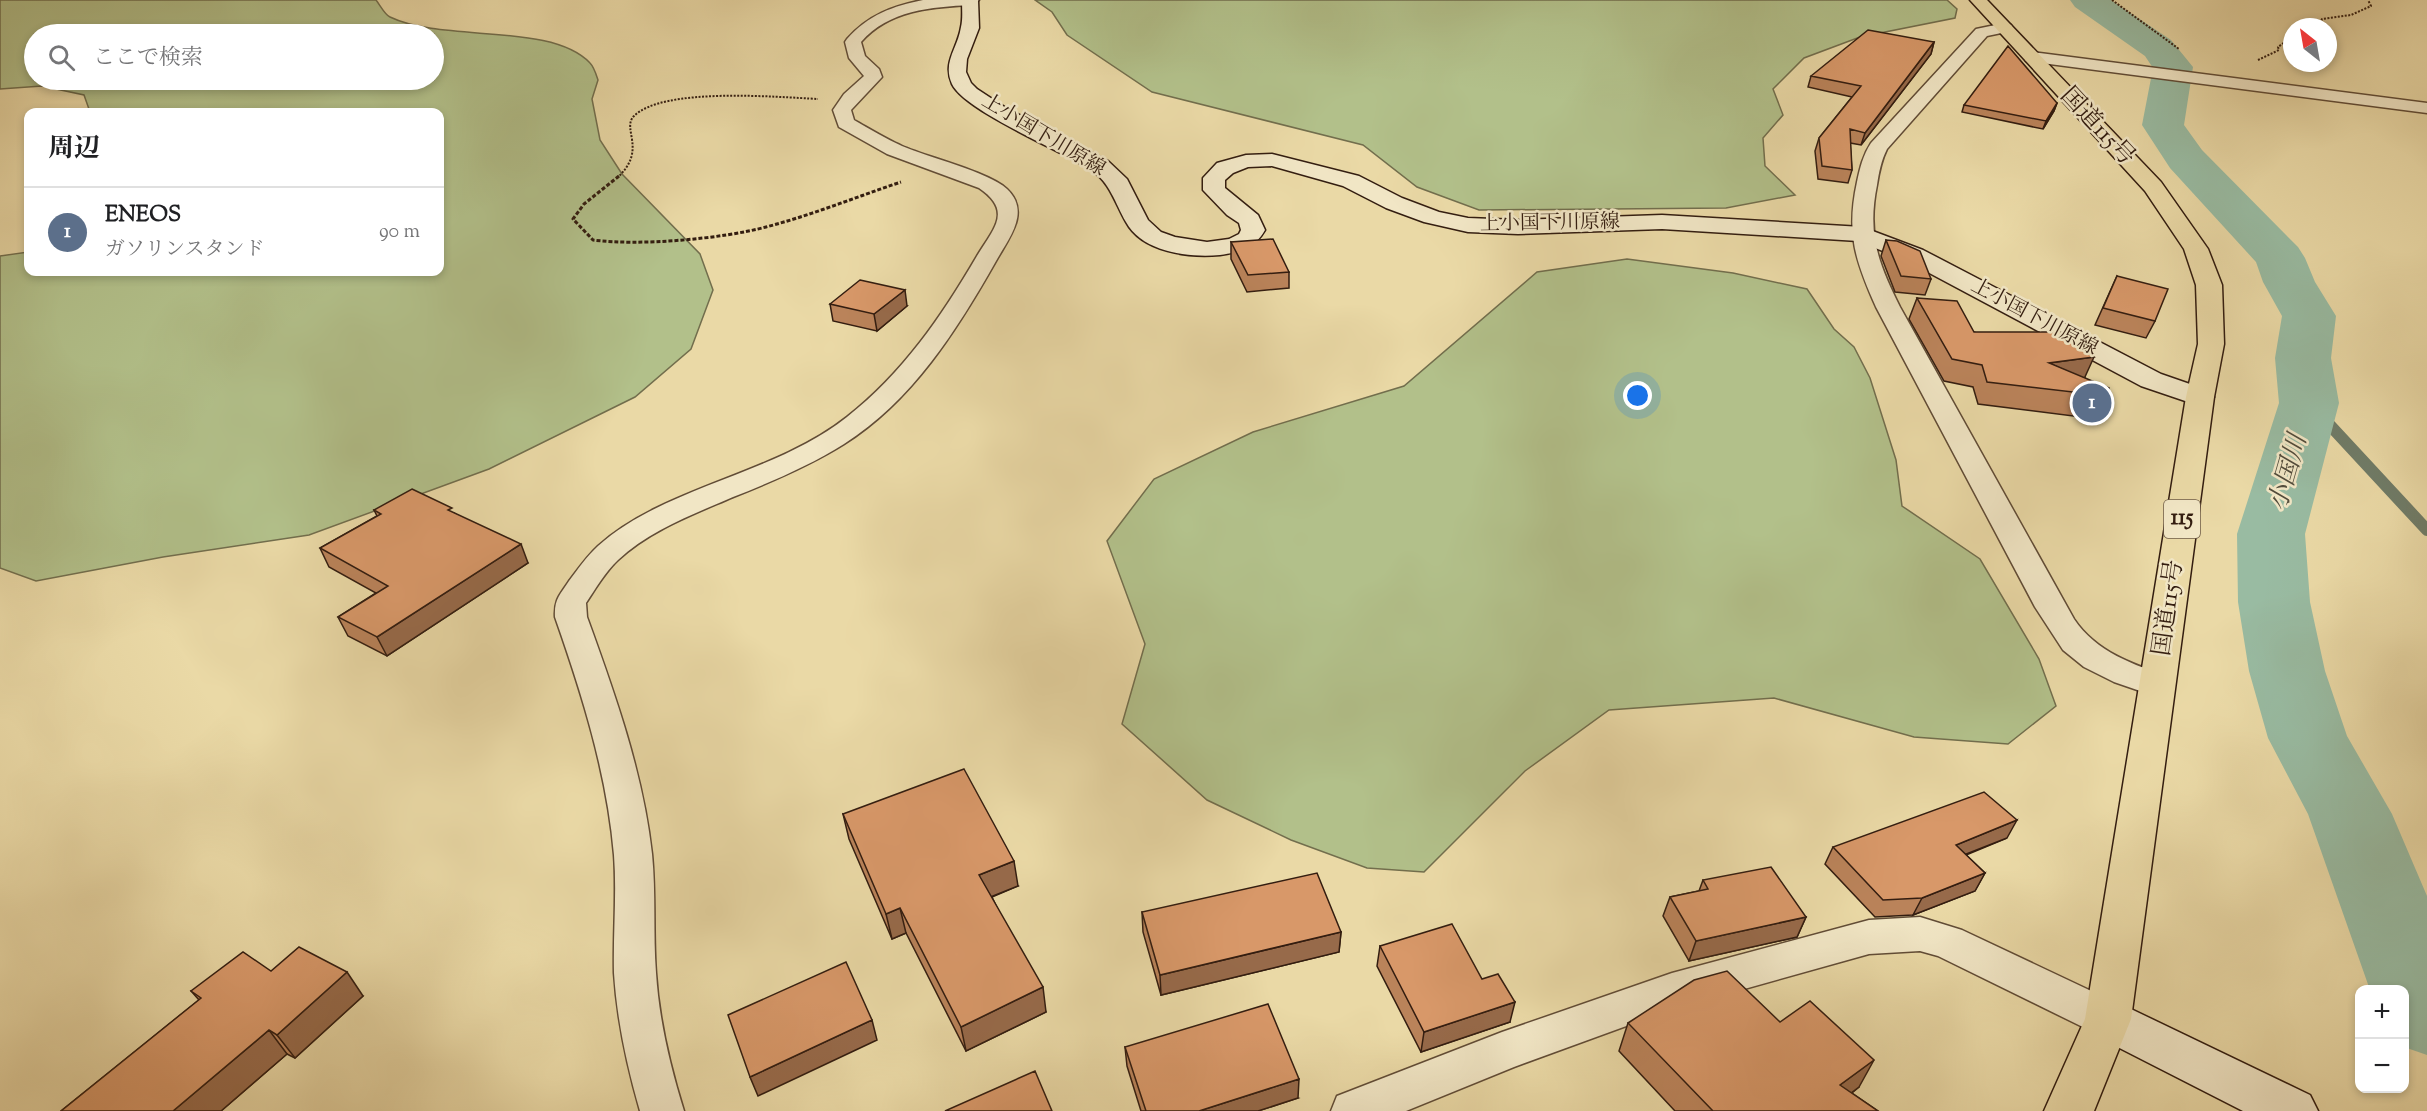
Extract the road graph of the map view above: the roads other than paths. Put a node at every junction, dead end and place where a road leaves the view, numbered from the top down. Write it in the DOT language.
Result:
graph roads {
  1 [pos="970,0"];
  2 [pos="1978,0"];
  3 [pos="2005,28"];
  4 [pos="2032,57"];
  5 [pos="2328,95"];
  6 [pos="2427,108"];
  7 [pos="2427,127"];
  8 [pos="1862,234"];
  9 [pos="2200,397"];
  10 [pos="2158,685"];
  11 [pos="2108,1019"];
  12 [pos="662,1111"];
  13 [pos="1353,1111"];
  14 [pos="2069,1111"];
  15 [pos="2293,1111"];
  1 -- 8 [label="main road, 上小国下川原線"];
  1 -- 12 [label="street"];
  2 -- 3 [label="highway, 国道115号 / 115"];
  3 -- 4 [label="highway, 国道115号 / 115"];
  3 -- 8 [label="street"];
  4 -- 5 [label="street"];
  4 -- 9 [label="highway, 国道115号 / 115"];
  5 -- 6 [label="street"];
  5 -- 7 [label="street"];
  8 -- 9 [label="main road, 上小国下川原線"];
  8 -- 10 [label="street"];
  9 -- 10 [label="highway, 国道115号 / 115"];
  10 -- 11 [label="highway, 国道115号 / 115"];
  11 -- 13 [label="street"];
  11 -- 14 [label="highway, 国道115号 / 115"];
  11 -- 15 [label="main road"];
}
